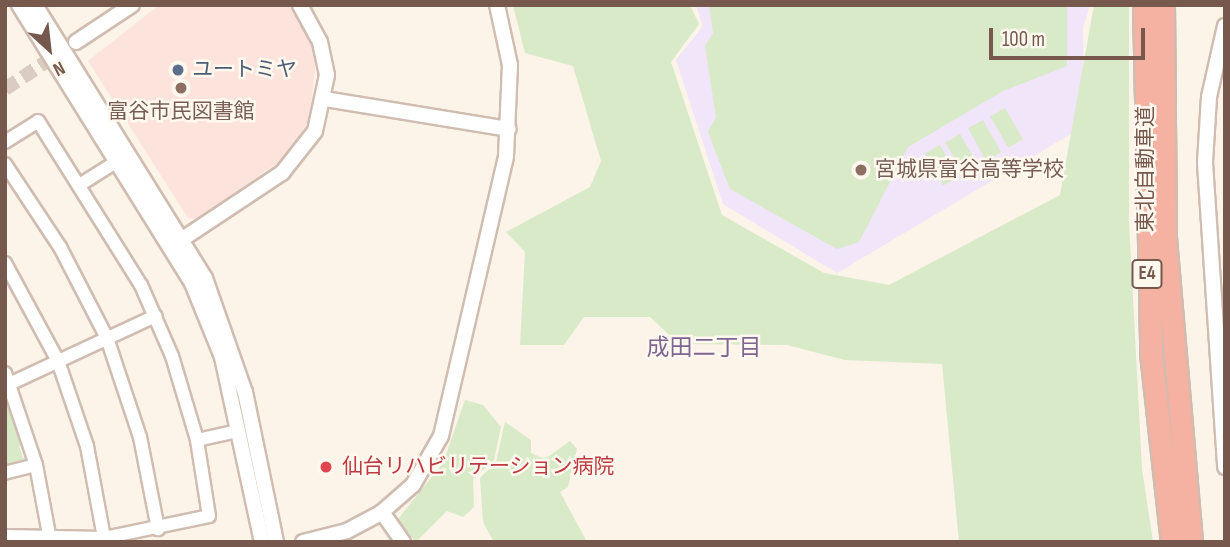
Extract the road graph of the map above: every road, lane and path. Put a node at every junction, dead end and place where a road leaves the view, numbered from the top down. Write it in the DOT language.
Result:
graph roads {
  1 [pos="19,5"];
  2 [pos="35,5"];
  3 [pos="132,5"];
  4 [pos="300,5"];
  5 [pos="497,5"];
  6 [pos="1144,5"];
  7 [pos="1163,5"];
  8 [pos="1225,26"];
  9 [pos="76,43"];
  10 [pos="325,99"];
  11 [pos="509,129"];
  12 [pos="5,142"];
  13 [pos="120,160"];
  14 [pos="5,164"];
  15 [pos="81,184"];
  16 [pos="184,238"];
  17 [pos="5,263"];
  18 [pos="155,316"];
  19 [pos="107,338"];
  20 [pos="58,361"];
  21 [pos="7,381"];
  22 [pos="238,431"];
  23 [pos="197,440"];
  24 [pos="36,465"];
  25 [pos="1225,467"];
  26 [pos="5,473"];
  27 [pos="382,512"];
  28 [pos="158,529"];
  29 [pos="5,536"];
  30 [pos="104,538"];
  31 [pos="50,540"];
  32 [pos="262,542"];
  33 [pos="276,542"];
  34 [pos="303,542"];
  35 [pos="403,542"];
  36 [pos="1172,542"];
  37 [pos="1193,542"];
  1 -- 13 [label="street"];
  2 -- 16 [label="street"];
  3 -- 9 [label="street"];
  4 -- 10 [label="street"];
  5 -- 11 [label="street"];
  6 -- 36 [label="highway, 東北自動車道 / E4"];
  7 -- 37 [label="highway, 東北自動車道 / E4"];
  8 -- 25 [label="street"];
  10 -- 11 [label="street"];
  10 -- 16 [label="street"];
  11 -- 27 [label="street"];
  12 -- 15 [label="street"];
  13 -- 15 [label="street"];
  13 -- 22 [label="street"];
  14 -- 19 [label="street"];
  15 -- 18 [label="street"];
  16 -- 33 [label="street"];
  17 -- 20 [label="street"];
  18 -- 19 [label="street"];
  18 -- 23 [label="street"];
  19 -- 20 [label="street"];
  19 -- 28 [label="street"];
  20 -- 21 [label="street"];
  20 -- 30 [label="street"];
  21 -- 24 [label="street"];
  22 -- 23 [label="street"];
  22 -- 32 [label="street"];
  23 -- 28 [label="street"];
  24 -- 26 [label="street"];
  24 -- 31 [label="street"];
  27 -- 34 [label="street"];
  27 -- 35 [label="street"];
  28 -- 30 [label="street"];
  29 -- 31 [label="street"];
  30 -- 31 [label="street"];
}
